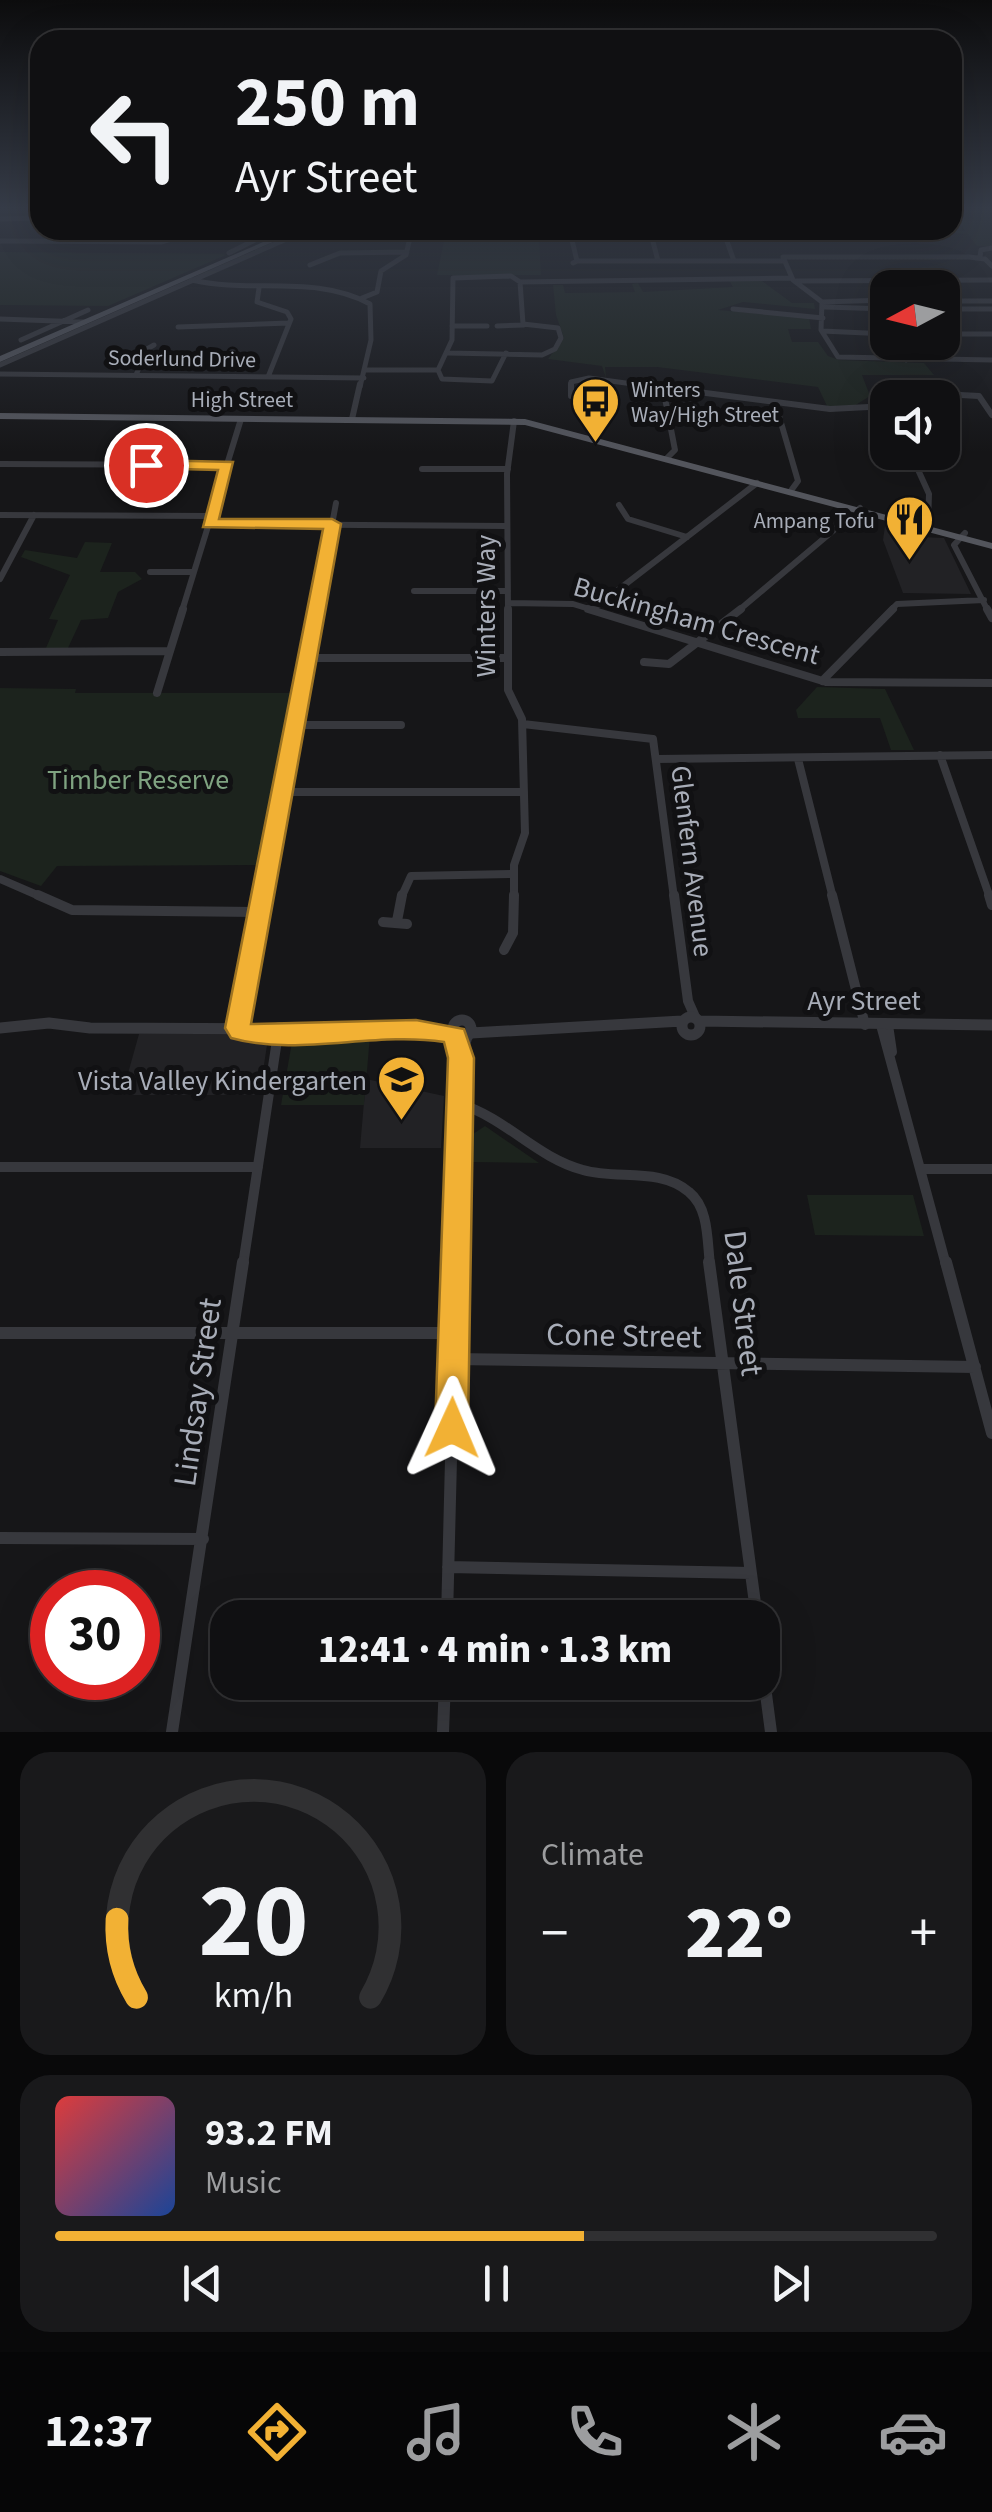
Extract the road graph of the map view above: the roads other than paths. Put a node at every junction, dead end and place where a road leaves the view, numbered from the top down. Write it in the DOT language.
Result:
graph roads {
  1 [pos="154,291"];
  2 [pos="157,291"];
  3 [pos="258,291"];
  4 [pos="329,291"];
  5 [pos="377,291"];
  6 [pos="453,291"];
  7 [pos="521,291"];
  8 [pos="806,291"];
  9 [pos="362,298"];
  10 [pos="960,300"];
  11 [pos="870,301"];
  12 [pos="992,301"];
  13 [pos="824,304"];
  14 [pos="870,308"];
  15 [pos="732,309"];
  16 [pos="960,309"];
  17 [pos="992,309"];
  18 [pos="88,310"];
  19 [pos="823,318"];
  20 [pos="0,319"];
  21 [pos="76,321"];
  22 [pos="289,323"];
  23 [pos="524,325"];
  24 [pos="452,326"];
  25 [pos="487,326"];
  26 [pos="497,326"];
  27 [pos="178,327"];
  28 [pos="822,331"];
  29 [pos="870,333"];
  30 [pos="960,334"];
  31 [pos="992,334"];
  32 [pos="21,340"];
  33 [pos="154,345"];
  34 [pos="448,353"];
  35 [pos="506,353"];
  36 [pos="0,359"];
  37 [pos="870,359"];
  38 [pos="960,360"];
  39 [pos="992,360"];
  40 [pos="438,370"];
  41 [pos="0,374"];
  42 [pos="365,374"];
  43 [pos="136,375"];
  44 [pos="268,377"];
  45 [pos="662,388"];
  46 [pos="960,393"];
  47 [pos="571,396"];
  48 [pos="775,402"];
  49 [pos="870,407"];
  50 [pos="992,415"];
  51 [pos="0,418"];
  52 [pos="241,419"];
  53 [pos="356,420"];
  54 [pos="517,425"];
  55 [pos="666,459"];
  56 [pos="0,464"];
  57 [pos="227,465"];
  58 [pos="422,469"];
  59 [pos="508,469"];
  60 [pos="918,470"];
  61 [pos="757,483"];
  62 [pos="790,492"];
  63 [pos="336,503"];
  64 [pos="619,506"];
  65 [pos="858,509"];
  66 [pos="0,514"];
  67 [pos="34,515"];
  68 [pos="926,518"];
  69 [pos="210,520"];
  70 [pos="332,524"];
  71 [pos="507,526"];
  72 [pos="687,537"];
  73 [pos="962,540"];
  74 [pos="992,543"];
  75 [pos="150,572"];
  76 [pos="194,572"];
  77 [pos="0,578"];
  78 [pos="414,591"];
  79 [pos="508,591"];
  80 [pos="984,600"];
  81 [pos="508,602"];
  82 [pos="592,610"];
  83 [pos="992,618"];
  84 [pos="701,644"];
  85 [pos="0,652"];
  86 [pos="169,653"];
  87 [pos="308,658"];
  88 [pos="508,658"];
  89 [pos="644,662"];
  90 [pos="822,681"];
  91 [pos="992,683"];
  92 [pos="157,693"];
  93 [pos="522,724"];
  94 [pos="296,725"];
  95 [pos="401,725"];
  96 [pos="936,755"];
  97 [pos="992,755"];
  98 [pos="657,758"];
  99 [pos="798,759"];
  100 [pos="284,792"];
  101 [pos="524,792"];
  102 [pos="513,874"];
  103 [pos="0,879"];
  104 [pos="992,905"];
  105 [pos="262,912"];
  106 [pos="382,922"];
  107 [pos="504,950"];
  108 [pos="691,1024"];
  109 [pos="865,1024"];
  110 [pos="884,1025"];
  111 [pos="991,1025"];
  112 [pos="90,1028"];
  113 [pos="241,1028"];
  114 [pos="462,1031"];
  115 [pos="278,1032"];
  116 [pos="892,1054"];
  117 [pos="274,1060"];
  118 [pos="460,1104"];
  119 [pos="0,1167"];
  120 [pos="258,1167"];
  121 [pos="922,1169"];
  122 [pos="992,1169"];
  123 [pos="0,1333"];
  124 [pos="233,1334"];
  125 [pos="454,1334"];
  126 [pos="453,1359"];
  127 [pos="725,1364"];
  128 [pos="975,1367"];
  129 [pos="992,1433"];
  130 [pos="0,1538"];
  131 [pos="202,1539"];
  132 [pos="448,1567"];
  133 [pos="751,1573"];
  134 [pos="447,1600"];
  135 [pos="754,1600"];
  136 [pos="445,1700"];
  137 [pos="767,1700"];
  138 [pos="172,1732"];
  139 [pos="444,1732"];
  140 [pos="771,1732"];
  1 -- 21 [label="main road"];
  2 -- 36 [label="street"];
  3 -- 22 [label="street"];
  4 -- 9 [label="street"];
  5 -- 9 [label="street"];
  6 -- 24 [label="street"];
  7 -- 23 [label="street"];
  8 -- 13 [label="street"];
  9 -- 42 [label="street"];
  10 -- 12 [label="street"];
  11 -- 13 [label="street"];
  13 -- 14 [label="street"];
  13 -- 19 [label="street"];
  15 -- 19 [label="street"];
  16 -- 17 [label="street"];
  18 -- 21 [label="street"];
  19 -- 28 [label="street"];
  20 -- 21 [label="street"];
  21 -- 32 [label="street"];
  21 -- 36 [label="main road"];
  22 -- 27 [label="street"];
  22 -- 44 [label="street"];
  23 -- 26 [label="street"];
  23 -- 35 [label="street"];
  24 -- 25 [label="street"];
  24 -- 34 [label="street"];
  28 -- 29 [label="street"];
  28 -- 37 [label="street"];
  30 -- 31 [label="street"];
  33 -- 43 [label="street"];
  34 -- 35 [label="street"];
  34 -- 40 [label="street"];
  35 -- 40 [label="street, Soderlund Drive"];
  38 -- 39 [label="street"];
  40 -- 42 [label="street, Soderlund Drive"];
  41 -- 43 [label="street, Soderlund Drive"];
  42 -- 44 [label="street, Soderlund Drive"];
  42 -- 53 [label="street"];
  43 -- 44 [label="street, Soderlund Drive"];
  45 -- 47 [label="street"];
  45 -- 48 [label="street"];
  45 -- 55 [label="street"];
  46 -- 50 [label="street"];
  48 -- 49 [label="street"];
  48 -- 62 [label="street"];
  51 -- 52 [label="main road, High Street"];
  52 -- 53 [label="main road, High Street"];
  52 -- 57 [label="street"];
  53 -- 54 [label="main road, High Street"];
  54 -- 55 [label="main road, High Street"];
  54 -- 59 [label="street, Winters Way"];
  55 -- 61 [label="main road, High Street"];
  56 -- 57 [label="street"];
  57 -- 69 [label="street"];
  58 -- 59 [label="street"];
  59 -- 71 [label="street, Winters Way"];
  60 -- 68 [label="street"];
  61 -- 62 [label="main road, High Street"];
  61 -- 72 [label="street"];
  62 -- 65 [label="main road, High Street"];
  63 -- 70 [label="street"];
  64 -- 72 [label="street"];
  65 -- 68 [label="main road, High Street"];
  65 -- 73 [label="main road, High Street"];
  65 -- 84 [label="street"];
  66 -- 67 [label="street"];
  67 -- 69 [label="street"];
  67 -- 77 [label="street"];
  68 -- 73 [label="main road, High Street"];
  69 -- 70 [label="street"];
  69 -- 76 [label="street"];
  70 -- 71 [label="street"];
  70 -- 87 [label="street"];
  71 -- 79 [label="street, Winters Way"];
  72 -- 82 [label="street"];
  73 -- 74 [label="main road, High Street"];
  73 -- 80 [label="street"];
  75 -- 76 [label="street"];
  76 -- 86 [label="street"];
  78 -- 79 [label="street"];
  79 -- 81 [label="street, Winters Way"];
  80 -- 83 [label="street"];
  80 -- 90 [label="street"];
  81 -- 82 [label="street, Buckingham Crescent"];
  81 -- 88 [label="street, Winters Way"];
  82 -- 84 [label="street, Buckingham Crescent"];
  84 -- 89 [label="street"];
  84 -- 90 [label="street, Buckingham Crescent"];
  85 -- 86 [label="street"];
  86 -- 92 [label="street"];
  87 -- 88 [label="street"];
  87 -- 94 [label="street"];
  88 -- 93 [label="street, Winters Way"];
  90 -- 91 [label="street, Buckingham Crescent"];
  93 -- 98 [label="street, Glenfern Avenue"];
  93 -- 101 [label="street, Winters Way"];
  94 -- 95 [label="street"];
  94 -- 100 [label="street"];
  96 -- 97 [label="street"];
  96 -- 99 [label="street"];
  96 -- 104 [label="street"];
  98 -- 99 [label="street"];
  98 -- 108 [label="street, Glenfern Avenue"];
  99 -- 109 [label="street"];
  100 -- 101 [label="street"];
  100 -- 105 [label="street"];
  101 -- 102 [label="street, Winters Way"];
  102 -- 106 [label="street"];
  102 -- 107 [label="street, Winters Way"];
  103 -- 105 [label="street"];
  105 -- 113 [label="street"];
  108 -- 109 [label="street, Ayr Street"];
  108 -- 114 [label="street, Ayr Street"];
  109 -- 110 [label="street, Ayr Street"];
  110 -- 111 [label="street, Ayr Street"];
  110 -- 116 [label="street"];
  112 -- 112 [label="street, Ayr Street"];
  112 -- 113 [label="street, Ayr Street"];
  113 -- 115 [label="street, Ayr Street"];
  114 -- 115 [label="street, Ayr Street"];
  114 -- 118 [label="street"];
  115 -- 117 [label="street, Lindsay Street"];
  116 -- 121 [label="street"];
  117 -- 120 [label="street, Lindsay Street"];
  118 -- 125 [label="street"];
  118 -- 127 [label="street, Dale Street"];
  119 -- 120 [label="street"];
  120 -- 124 [label="street, Lindsay Street"];
  121 -- 122 [label="street"];
  121 -- 128 [label="street"];
  123 -- 124 [label="street"];
  124 -- 125 [label="street"];
  124 -- 131 [label="street, Lindsay Street"];
  125 -- 126 [label="street"];
  126 -- 127 [label="street, Cone Street"];
  126 -- 132 [label="street"];
  127 -- 128 [label="street, Cone Street"];
  127 -- 133 [label="street, Dale Street"];
  128 -- 129 [label="street"];
  130 -- 131 [label="street"];
  131 -- 138 [label="street, Lindsay Street"];
  132 -- 133 [label="street"];
  132 -- 134 [label="street"];
  133 -- 135 [label="street, Dale Street"];
  136 -- 139 [label="street"];
  137 -- 140 [label="street"];
}
